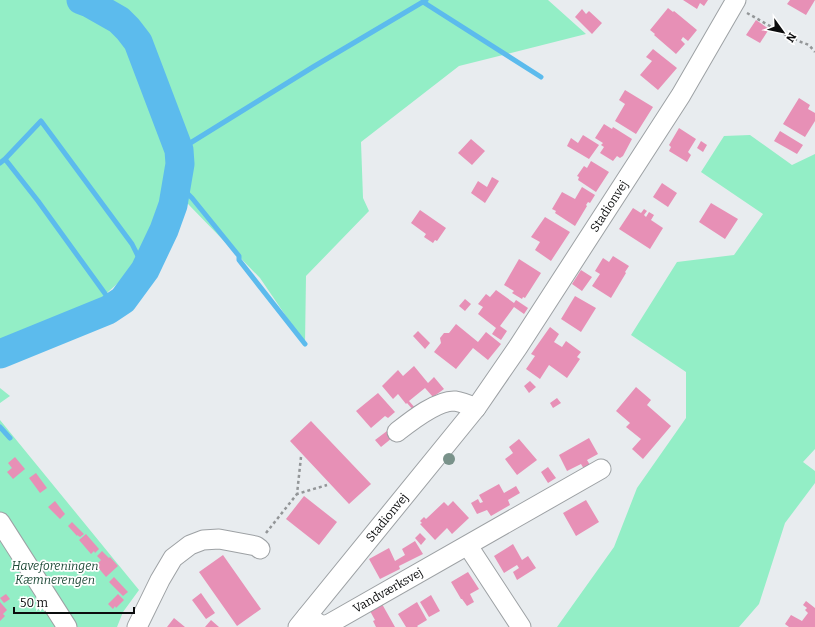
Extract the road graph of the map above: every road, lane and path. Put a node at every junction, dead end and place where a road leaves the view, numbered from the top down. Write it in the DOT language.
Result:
graph roads {
  1 [pos="734,3"];
  2 [pos="815,52"];
  3 [pos="476,408"];
  4 [pos="398,432"];
  5 [pos="301,458"];
  6 [pos="601,470"];
  7 [pos="327,485"];
  8 [pos="297,494"];
  9 [pos="0,522"];
  10 [pos="468,546"];
  11 [pos="258,548"];
  12 [pos="303,622"];
  13 [pos="67,627"];
  14 [pos="138,627"];
  15 [pos="521,627"];
  1 -- 2 [label="path"];
  1 -- 3 [label="street, Stadionvej"];
  3 -- 4 [label="street"];
  3 -- 12 [label="street, Stadionvej"];
  5 -- 8 [label="path"];
  6 -- 10 [label="street, Vandværksvej"];
  7 -- 8 [label="path"];
  8 -- 11 [label="path"];
  9 -- 13 [label="street"];
  10 -- 12 [label="street, Vandværksvej"];
  10 -- 15 [label="street"];
  11 -- 14 [label="street"];
}
